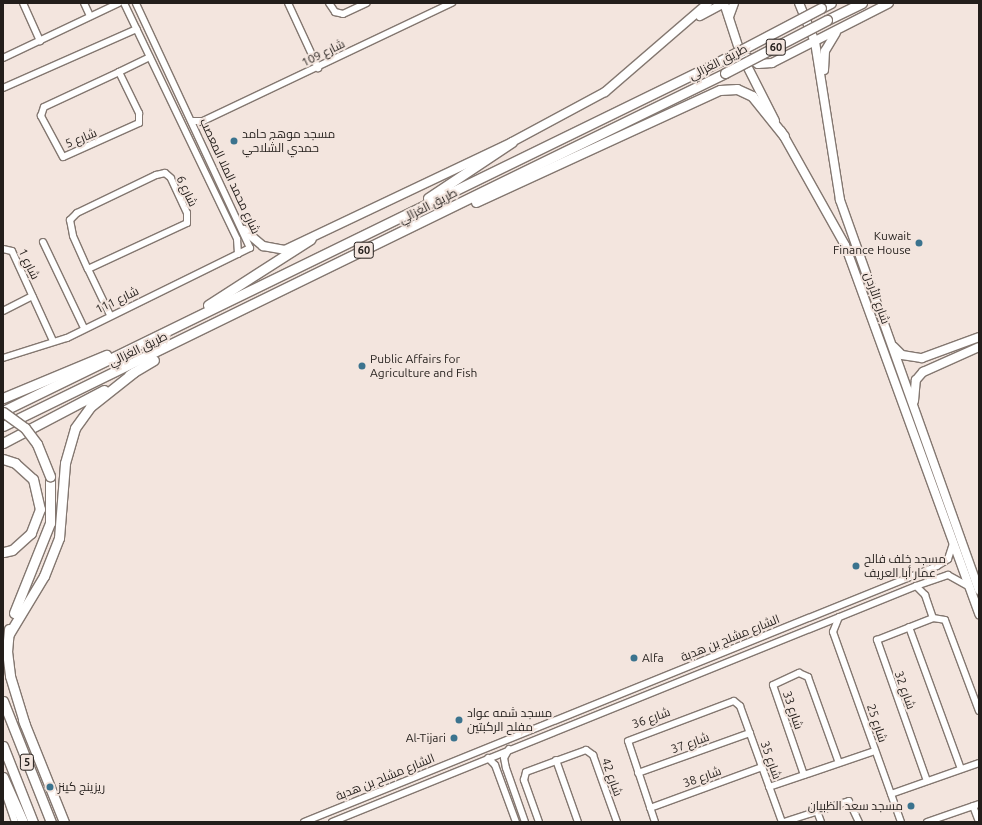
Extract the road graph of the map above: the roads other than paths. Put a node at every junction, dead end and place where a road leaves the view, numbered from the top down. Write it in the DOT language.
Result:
graph roads {
  1 [pos="23,3"];
  2 [pos="84,3"];
  3 [pos="119,3"];
  4 [pos="124,3"];
  5 [pos="136,3"];
  6 [pos="288,3"];
  7 [pos="329,3"];
  8 [pos="367,3"];
  9 [pos="452,3"];
  10 [pos="708,3"];
  11 [pos="724,3"];
  12 [pos="734,3"];
  13 [pos="799,3"];
  14 [pos="831,3"];
  15 [pos="862,3"];
  16 [pos="889,3"];
  17 [pos="90,16"];
  18 [pos="729,17"];
  19 [pos="690,21"];
  20 [pos="847,25"];
  21 [pos="137,29"];
  22 [pos="40,40"];
  23 [pos="815,42"];
  24 [pos="740,52"];
  25 [pos="150,57"];
  26 [pos="3,58"];
  27 [pos="318,68"];
  28 [pos="119,72"];
  29 [pos="3,88"];
  30 [pos="826,103"];
  31 [pos="192,121"];
  32 [pos="203,121"];
  33 [pos="197,131"];
  34 [pos="784,136"];
  35 [pos="512,142"];
  36 [pos="416,208"];
  37 [pos="235,210"];
  38 [pos="225,214"];
  39 [pos="416,226"];
  40 [pos="244,230"];
  41 [pos="311,239"];
  42 [pos="43,242"];
  43 [pos="3,249"];
  44 [pos="238,254"];
  45 [pos="88,269"];
  46 [pos="856,275"];
  47 [pos="32,296"];
  48 [pos="874,296"];
  49 [pos="3,311"];
  50 [pos="199,314"];
  51 [pos="110,315"];
  52 [pos="84,328"];
  53 [pos="192,336"];
  54 [pos="979,337"];
  55 [pos="147,340"];
  56 [pos="53,341"];
  57 [pos="965,342"];
  58 [pos="892,345"];
  59 [pos="979,348"];
  60 [pos="968,351"];
  61 [pos="3,358"];
  62 [pos="134,372"];
  63 [pos="3,398"];
  64 [pos="914,407"];
  65 [pos="3,412"];
  66 [pos="3,426"];
  67 [pos="914,436"];
  68 [pos="3,443"];
  69 [pos="3,459"];
  70 [pos="933,459"];
  71 [pos="953,544"];
  72 [pos="3,552"];
  73 [pos="937,566"];
  74 [pos="942,576"];
  75 [pos="916,586"];
  76 [pos="968,586"];
  77 [pos="979,590"];
  78 [pos="979,614"];
  79 [pos="839,617"];
  80 [pos="933,618"];
  81 [pos="819,625"];
  82 [pos="909,627"];
  83 [pos="833,632"];
  84 [pos="8,634"];
  85 [pos="743,645"];
  86 [pos="747,655"];
  87 [pos="3,671"];
  88 [pos="3,701"];
  89 [pos="740,706"];
  90 [pos="979,710"];
  91 [pos="25,725"];
  92 [pos="750,733"];
  93 [pos="3,746"];
  94 [pos="509,749"];
  95 [pos="875,752"];
  96 [pos="488,758"];
  97 [pos="556,760"];
  98 [pos="453,762"];
  99 [pos="839,763"];
  100 [pos="979,763"];
  101 [pos="762,767"];
  102 [pos="439,768"];
  103 [pos="961,769"];
  104 [pos="457,771"];
  105 [pos="638,773"];
  106 [pos="804,775"];
  107 [pos="3,777"];
  108 [pos="441,778"];
  109 [pos="927,781"];
  110 [pos="3,787"];
  111 [pos="770,787"];
  112 [pos="890,794"];
  113 [pos="976,805"];
  114 [pos="650,808"];
  115 [pos="817,811"];
  116 [pos="940,820"];
  117 [pos="15,822"];
  118 [pos="23,822"];
  119 [pos="33,822"];
  120 [pos="51,822"];
  121 [pos="64,822"];
  122 [pos="304,822"];
  123 [pos="332,822"];
  124 [pos="516,822"];
  125 [pos="525,822"];
  126 [pos="539,822"];
  127 [pos="578,822"];
  128 [pos="617,822"];
  129 [pos="655,822"];
  130 [pos="783,822"];
  131 [pos="821,822"];
  132 [pos="859,822"];
  133 [pos="901,822"];
  134 [pos="927,822"];
  135 [pos="979,822"];
  1 -- 22 [label="street"];
  2 -- 17 [label="street"];
  3 -- 17 [label="street"];
  4 -- 21 [label="street, شارع محمد الملا المعصب"];
  5 -- 31 [label="street, شارع محمد الملا المعصب"];
  6 -- 27 [label="street"];
  7 -- 8 [label="street"];
  9 -- 27 [label="street, شارع 109"];
  10 -- 19 [label="main road"];
  11 -- 18 [label="main road, شارع الأردن"];
  11 -- 19 [label="main road"];
  12 -- 18 [label="main road"];
  13 -- 23 [label="main road, شارع الأردن"];
  14 -- 36 [label="highway, طريق الغزالي / 60, bridge"];
  15 -- 39 [label="highway, طريق الغزالي / 60, bridge"];
  16 -- 20 [label="main road"];
  17 -- 22 [label="street"];
  18 -- 24 [label="main road, شارع الأردن"];
  19 -- 35 [label="main road"];
  20 -- 23 [label="main road"];
  20 -- 30 [label="main road"];
  21 -- 25 [label="street, شارع محمد الملا المعصب"];
  21 -- 29 [label="street"];
  22 -- 26 [label="street"];
  23 -- 24 [label="main road"];
  23 -- 30 [label="main road, شارع الأردن"];
  24 -- 34 [label="main road, شارع الأردن"];
  25 -- 28 [label="street, شارع 5"];
  25 -- 38 [label="street, شارع محمد الملا المعصب"];
  27 -- 32 [label="street, شارع 109"];
  28 -- 28 [label="street, شارع 5"];
  30 -- 48 [label="main road, شارع الأردن"];
  31 -- 32 [label="street, شارع 109"];
  31 -- 33 [label="street, شارع محمد الملا المعصب"];
  32 -- 33 [label="street"];
  33 -- 37 [label="street, شارع محمد الملا المعصب"];
  34 -- 39 [label="highway"];
  34 -- 46 [label="main road, شارع الأردن"];
  35 -- 36 [label="highway"];
  35 -- 41 [label="main road"];
  36 -- 50 [label="highway, طريق الغزالي / 60"];
  37 -- 38 [label="street"];
  37 -- 40 [label="street, شارع محمد الملا المعصب"];
  38 -- 44 [label="street, شارع محمد الملا المعصب"];
  39 -- 53 [label="highway, طريق الغزالي / 60"];
  40 -- 41 [label="main road"];
  40 -- 44 [label="street, شارع محمد الملا المعصب"];
  41 -- 50 [label="highway"];
  42 -- 52 [label="street"];
  43 -- 47 [label="street, شارع 1"];
  44 -- 51 [label="street, شارع 111"];
  45 -- 45 [label="street, شارع 6"];
  45 -- 51 [label="street, شارع 6"];
  46 -- 48 [label="main road"];
  46 -- 67 [label="main road, شارع الأردن"];
  47 -- 49 [label="street, شارع 1"];
  47 -- 56 [label="street, شارع 1"];
  48 -- 58 [label="main road, شارع الأردن"];
  50 -- 55 [label="highway, طريق الغزالي / 60"];
  51 -- 52 [label="street, شارع 111"];
  52 -- 56 [label="street, شارع 111"];
  53 -- 62 [label="highway"];
  53 -- 66 [label="highway, طريق الغزالي / 60"];
  54 -- 57 [label="main road"];
  55 -- 63 [label="highway"];
  55 -- 65 [label="highway, طريق الغزالي / 60"];
  56 -- 61 [label="street, شارع 111"];
  57 -- 58 [label="main road"];
  57 -- 60 [label="main road"];
  58 -- 64 [label="main road, شارع الأردن"];
  59 -- 60 [label="main road"];
  60 -- 64 [label="main road"];
  62 -- 68 [label="highway"];
  62 -- 84 [label="highway"];
  64 -- 70 [label="main road, شارع الأردن"];
  65 -- 84 [label="highway, bridge"];
  67 -- 70 [label="main road"];
  67 -- 71 [label="main road, شارع الأردن"];
  69 -- 72 [label="highway"];
  70 -- 77 [label="main road, شارع الأردن"];
  71 -- 73 [label="street, الشارع مشلح بن هدبة"];
  71 -- 76 [label="main road, شارع الأردن"];
  73 -- 74 [label="street"];
  73 -- 85 [label="street, الشارع مشلح بن هدبة"];
  74 -- 75 [label="street, الشارع مشلح بن هدبة"];
  74 -- 76 [label="street"];
  75 -- 79 [label="street, الشارع مشلح بن هدبة"];
  75 -- 80 [label="street"];
  76 -- 78 [label="main road, شارع الأردن"];
  79 -- 81 [label="street, الشارع مشلح بن هدبة"];
  79 -- 83 [label="street"];
  80 -- 82 [label="street, شارع 32"];
  80 -- 90 [label="street"];
  81 -- 83 [label="street"];
  81 -- 86 [label="street, الشارع مشلح بن هدبة"];
  82 -- 103 [label="street"];
  82 -- 109 [label="street, شارع 32"];
  83 -- 95 [label="street, شارع 25"];
  84 -- 91 [label="highway"];
  85 -- 86 [label="street"];
  85 -- 98 [label="street, الشارع مشلح بن هدبة"];
  86 -- 94 [label="street, الشارع مشلح بن هدبة"];
  87 -- 91 [label="highway"];
  88 -- 120 [label="highway, 5"];
  89 -- 92 [label="street, شارع 35"];
  89 -- 105 [label="street, شارع 36"];
  91 -- 121 [label="highway"];
  92 -- 101 [label="street, شارع 35"];
  92 -- 105 [label="street, شارع 37"];
  93 -- 119 [label="highway, 5"];
  94 -- 96 [label="street, الشارع مشلح بن هدبة"];
  94 -- 125 [label="street"];
  95 -- 99 [label="street"];
  95 -- 112 [label="street, شارع 25"];
  96 -- 104 [label="street, الشارع مشلح بن هدبة"];
  96 -- 124 [label="street"];
  97 -- 126 [label="street, شارع 42"];
  97 -- 127 [label="street"];
  97 -- 128 [label="street, شارع 42"];
  98 -- 102 [label="street, الشارع مشلح بن هدبة"];
  98 -- 104 [label="street"];
  99 -- 106 [label="street"];
  99 -- 106 [label="street, شارع 33"];
  100 -- 103 [label="street"];
  101 -- 111 [label="street, شارع 35"];
  101 -- 114 [label="street, شارع 38"];
  102 -- 108 [label="street"];
  102 -- 122 [label="street, الشارع مشلح بن هدبة"];
  103 -- 109 [label="street"];
  104 -- 108 [label="street, الشارع مشلح بن هدبة"];
  105 -- 114 [label="street, شارع 36"];
  106 -- 111 [label="street"];
  107 -- 118 [label="highway"];
  108 -- 123 [label="street, الشارع مشلح بن هدبة"];
  109 -- 112 [label="street"];
  110 -- 117 [label="street"];
  111 -- 130 [label="street, شارع 35"];
  112 -- 133 [label="street, شارع 25"];
  113 -- 116 [label="street"];
  113 -- 135 [label="street"];
  114 -- 129 [label="street, شارع 36"];
  115 -- 130 [label="street"];
  115 -- 131 [label="street"];
  115 -- 132 [label="street"];
  116 -- 134 [label="street"];
}
